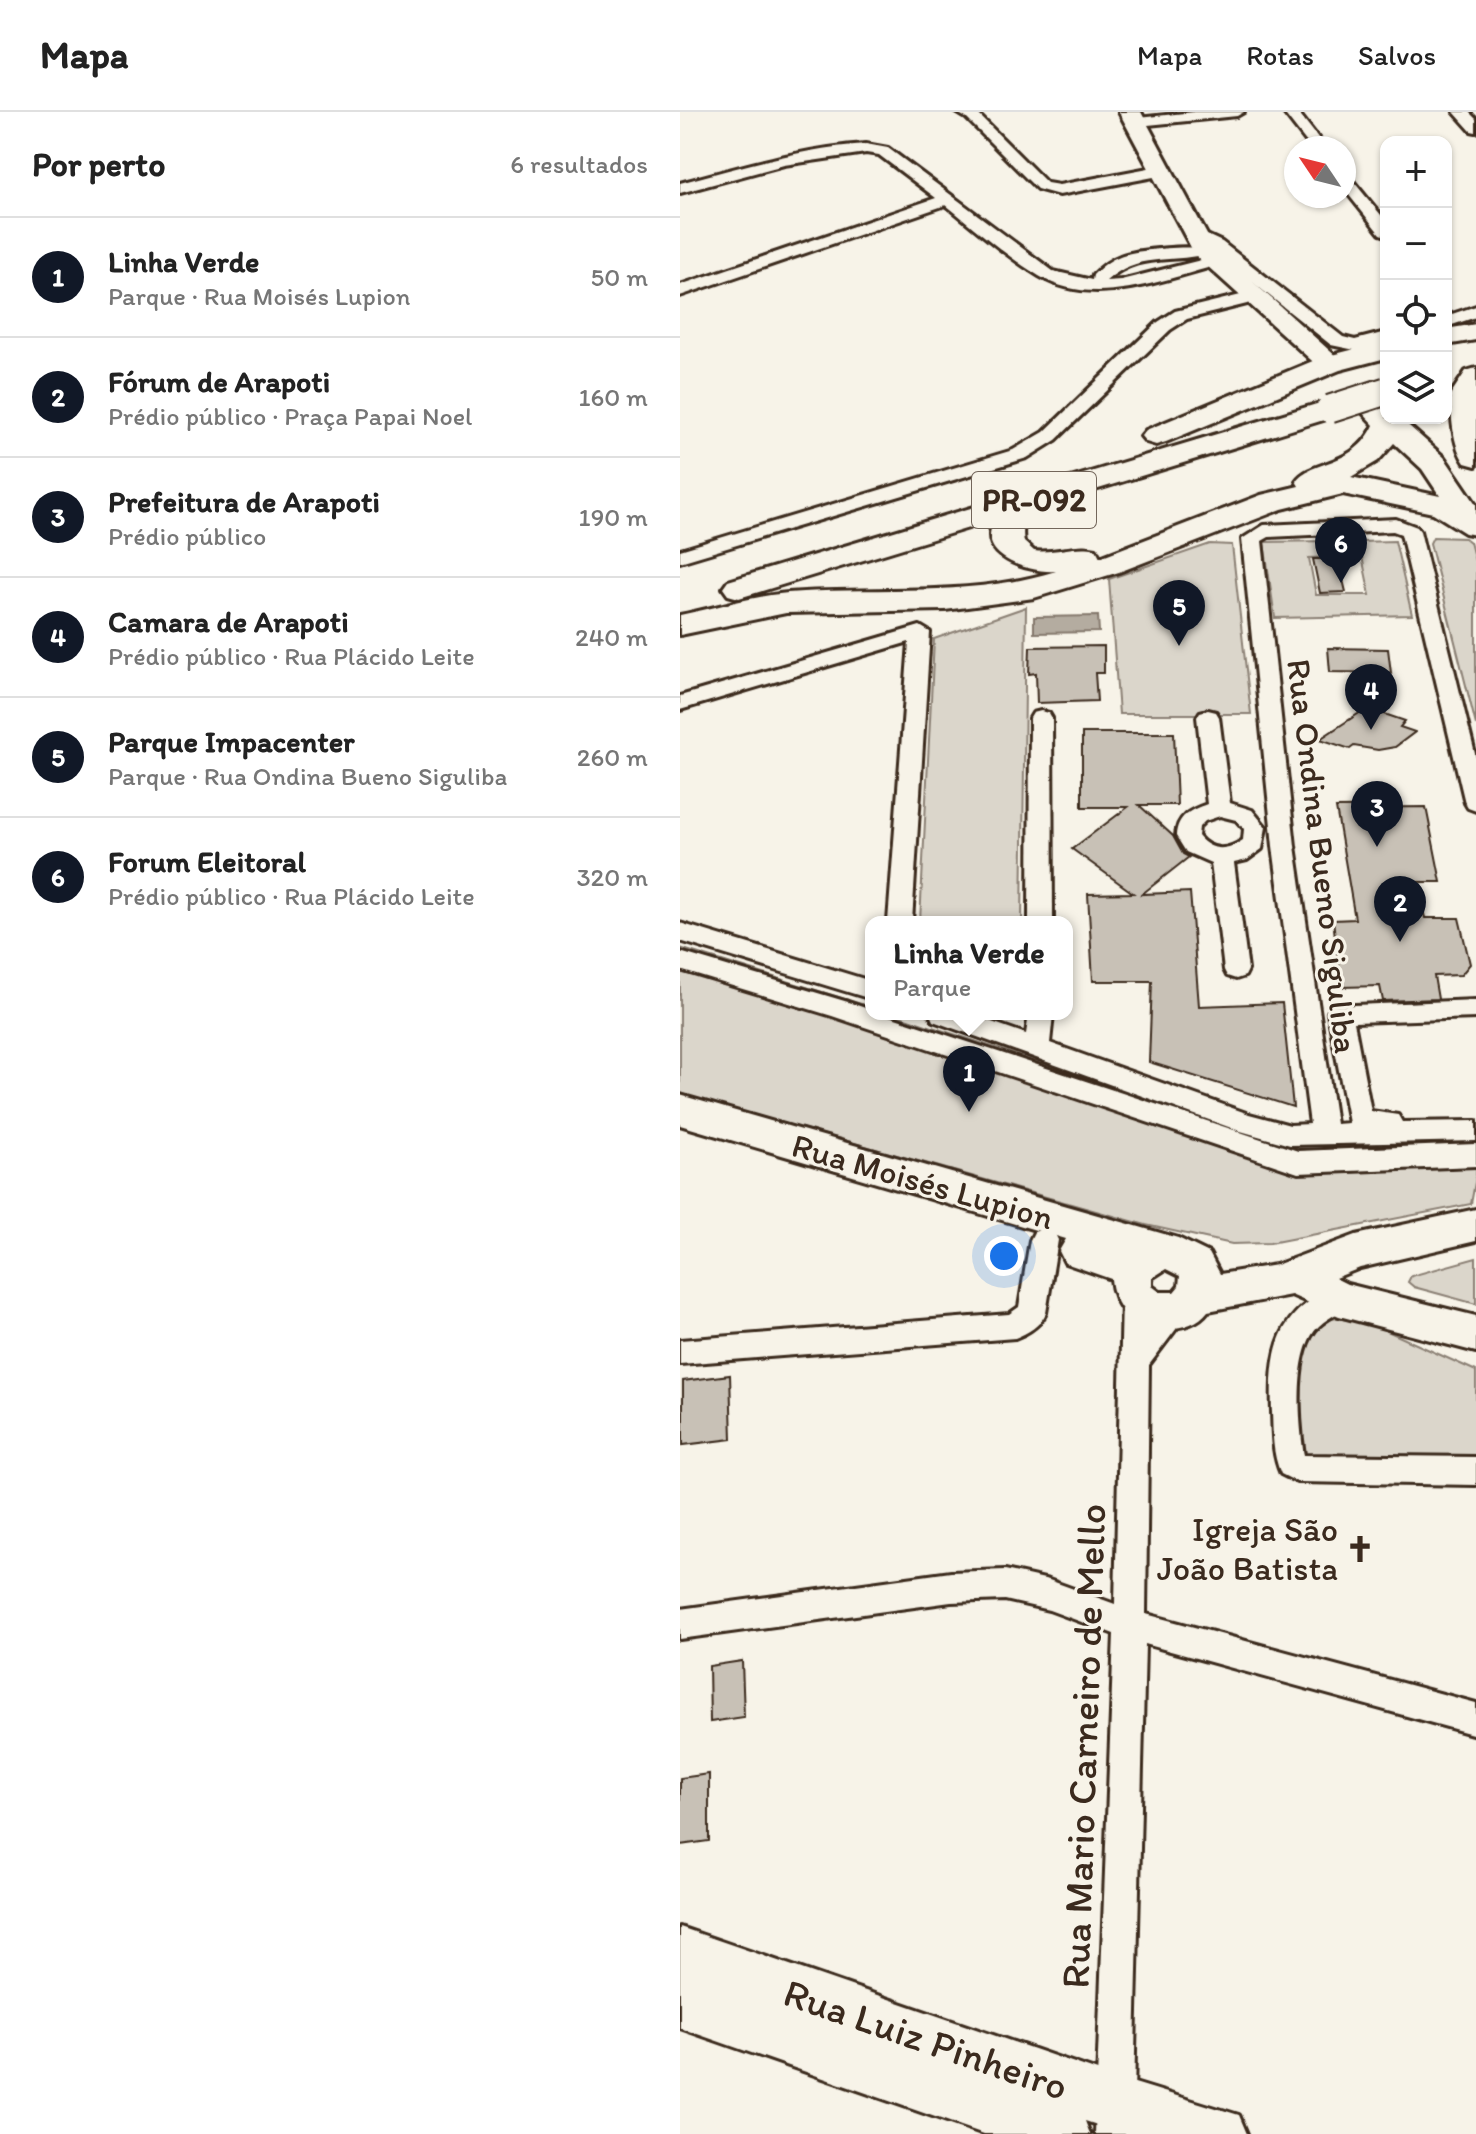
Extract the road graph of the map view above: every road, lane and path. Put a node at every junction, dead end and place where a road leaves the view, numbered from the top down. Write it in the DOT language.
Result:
graph roads {
  1 [pos="963,112"];
  2 [pos="1237,112"];
  3 [pos="1290,112"];
  4 [pos="1461,112"];
  5 [pos="1134,117"];
  6 [pos="1476,128"];
  7 [pos="1309,136"];
  8 [pos="1159,171"];
  9 [pos="680,188"];
  10 [pos="1356,194"];
  11 [pos="946,200"];
  12 [pos="1380,224"];
  13 [pos="1200,251"];
  14 [pos="1077,284"];
  15 [pos="680,291"];
  16 [pos="1253,297"];
  17 [pos="1476,311"];
  18 [pos="1454,323"];
  19 [pos="1380,339"];
  20 [pos="1378,349"];
  21 [pos="1476,361"];
  22 [pos="1330,364"];
  23 [pos="1452,369"];
  24 [pos="1476,377"];
  25 [pos="1380,393"];
  26 [pos="1389,425"];
  27 [pos="1217,442"];
  28 [pos="1476,457"];
  29 [pos="1433,463"];
  30 [pos="1343,485"];
  31 [pos="1465,500"];
  32 [pos="1476,526"];
  33 [pos="680,556"];
  34 [pos="850,557"];
  35 [pos="680,605"];
  36 [pos="680,625"];
  37 [pos="680,703"];
  38 [pos="1208,717"];
  39 [pos="1041,718"];
  40 [pos="1476,803"];
  41 [pos="1219,808"];
  42 [pos="1282,815"];
  43 [pos="1253,832"];
  44 [pos="1284,846"];
  45 [pos="1222,857"];
  46 [pos="900,916"];
  47 [pos="1041,916"];
  48 [pos="680,932"];
  49 [pos="680,961"];
  50 [pos="1236,970"];
  51 [pos="865,988"];
  52 [pos="1476,1009"];
  53 [pos="865,1018"];
  54 [pos="872,1020"];
  55 [pos="958,1020"];
  56 [pos="1040,1020"];
  57 [pos="1037,1049"];
  58 [pos="680,1110"];
  59 [pos="1476,1115"];
  60 [pos="1476,1131"];
  61 [pos="1324,1134"];
  62 [pos="680,1136"];
  63 [pos="1476,1155"];
  64 [pos="1476,1225"];
  65 [pos="1044,1240"];
  66 [pos="1383,1247"];
  67 [pos="1155,1269"];
  68 [pos="1286,1280"];
  69 [pos="1339,1299"];
  70 [pos="1186,1303"];
  71 [pos="1385,1311"];
  72 [pos="1476,1334"];
  73 [pos="680,1352"];
  74 [pos="1135,1361"];
  75 [pos="1476,1471"];
  76 [pos="680,1624"];
  77 [pos="1130,1625"];
  78 [pos="1476,1719"];
  79 [pos="680,1953"];
  80 [pos="680,2002"];
  81 [pos="980,2081"];
  82 [pos="1115,2119"];
  83 [pos="1063,2134"];
  84 [pos="1220,2134"];
  1 -- 8 [label="street"];
  2 -- 5 [label="street"];
  3 -- 7 [label="street"];
  4 -- 6 [label="street"];
  5 -- 8 [label="street"];
  8 -- 13 [label="street"];
  9 -- 11 [label="street"];
  10 -- 12 [label="street"];
  11 -- 14 [label="street"];
  11 -- 15 [label="street"];
  13 -- 14 [label="street"];
  13 -- 14 [label="street"];
  13 -- 16 [label="street"];
  13 -- 19 [label="street"];
  16 -- 22 [label="street"];
  16 -- 33 [label="street"];
  17 -- 18 [label="street"];
  20 -- 22 [label="main road"];
  21 -- 23 [label="main road"];
  22 -- 26 [label="main road"];
  22 -- 34 [label="main road"];
  24 -- 28 [label="main road"];
  25 -- 27 [label="main road, PR-092, bridge"];
  26 -- 27 [label="main road"];
  26 -- 29 [label="main road"];
  27 -- 34 [label="main road, PR-092"];
  29 -- 30 [label="main road"];
  29 -- 31 [label="main road"];
  30 -- 32 [label="main road"];
  30 -- 36 [label="main road"];
  31 -- 32 [label="main road"];
  34 -- 35 [label="main road, PR-092"];
  37 -- 46 [label="street"];
  38 -- 41 [label="street"];
  39 -- 47 [label="street"];
  40 -- 42 [label="street, Rua Ondina Bueno Siguliba"];
  41 -- 43 [label="street"];
  41 -- 45 [label="street"];
  42 -- 43 [label="street"];
  42 -- 44 [label="street, Rua Ondina Bueno Siguliba"];
  43 -- 44 [label="street"];
  43 -- 45 [label="street"];
  44 -- 61 [label="street, Rua Ondina Bueno Siguliba"];
  45 -- 50 [label="street"];
  48 -- 51 [label="street"];
  49 -- 53 [label="street"];
  52 -- 59 [label="street"];
  54 -- 63 [label="street"];
  55 -- 57 [label="street"];
  56 -- 57 [label="street"];
  57 -- 61 [label="street"];
  58 -- 67 [label="street, Rua Moisés Lupion"];
  60 -- 61 [label="street"];
  62 -- 65 [label="street, Rua Moisés Lupion"];
  64 -- 66 [label="street"];
  65 -- 67 [label="street, Rua Moisés Lupion"];
  65 -- 73 [label="street"];
  66 -- 68 [label="street"];
  66 -- 71 [label="street"];
  67 -- 68 [label="street, Rua Moisés Lupion"];
  67 -- 70 [label="street"];
  67 -- 70 [label="street"];
  67 -- 74 [label="street, Rua Mario Carneiro de Mello"];
  68 -- 69 [label="street, Rua Moisés Lupion"];
  68 -- 70 [label="street"];
  69 -- 71 [label="street, Rua Moisés Lupion"];
  69 -- 75 [label="street"];
  70 -- 74 [label="street"];
  71 -- 72 [label="street, Rua Moisés Lupion"];
  74 -- 77 [label="street, Rua Mario Carneiro de Mello"];
  76 -- 77 [label="street"];
  77 -- 78 [label="street"];
  77 -- 82 [label="street, Rua Mario Carneiro de Mello"];
  79 -- 81 [label="street, Rua Luiz Pinheiro"];
  80 -- 81 [label="street, Rua Luiz Pinheiro"];
  81 -- 82 [label="street, Rua Luiz Pinheiro"];
  81 -- 83 [label="street, Rua Luiz Pinheiro"];
  82 -- 84 [label="street, Rua Luiz Pinheiro"];
}
